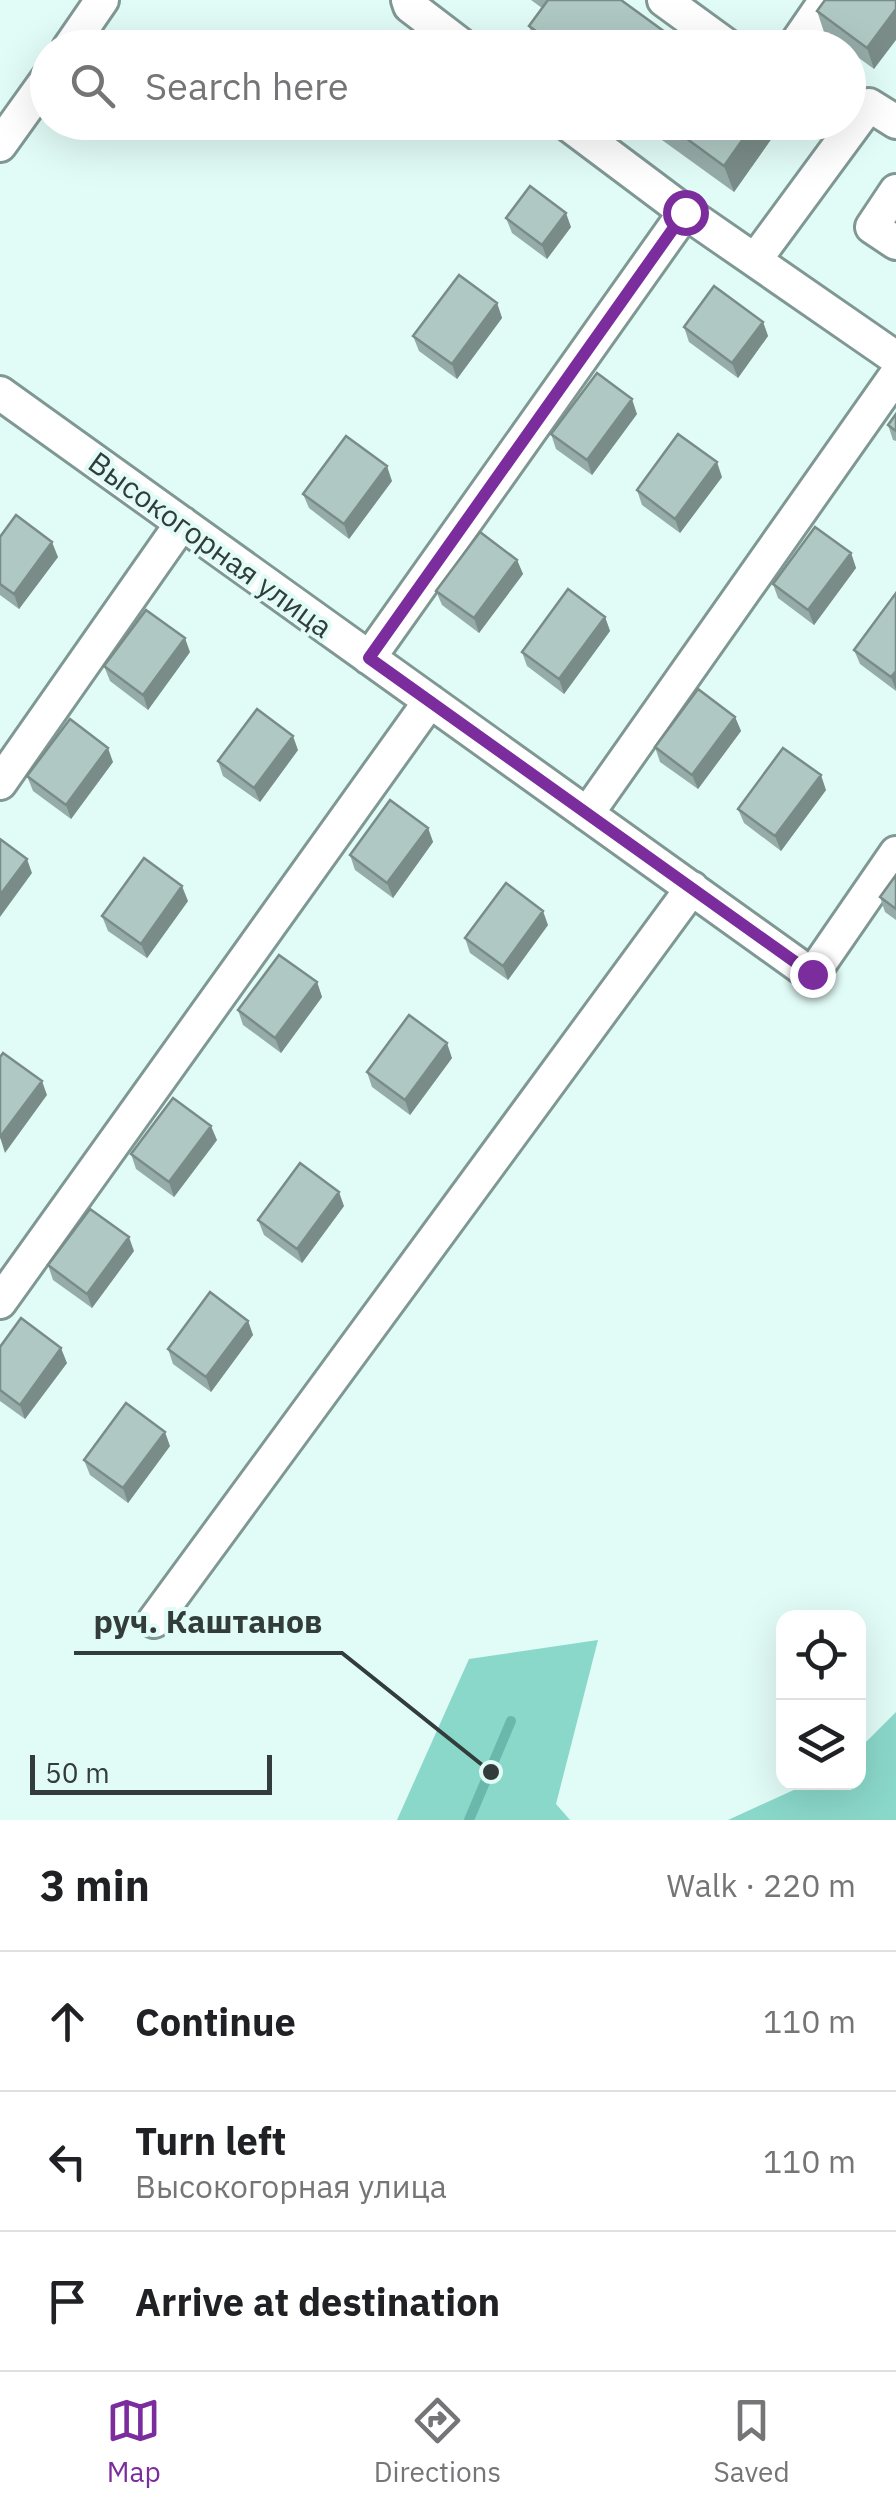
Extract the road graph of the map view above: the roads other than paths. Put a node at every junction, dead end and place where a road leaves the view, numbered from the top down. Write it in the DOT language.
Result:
graph roads {
  1 [pos="102,0"];
  2 [pos="408,0"];
  3 [pos="664,0"];
  4 [pos="826,0"];
  5 [pos="81,30"];
  6 [pos="441,30"];
  7 [pos="705,30"];
  8 [pos="805,30"];
  9 [pos="30,103"];
  10 [pos="590,140"];
  11 [pos="845,140"];
  12 [pos="0,145"];
  13 [pos="896,191"];
  14 [pos="685,212"];
  15 [pos="896,243"];
  16 [pos="755,260"];
  17 [pos="896,358"];
  18 [pos="896,374"];
  19 [pos="0,394"];
  20 [pos="182,524"];
  21 [pos="369,658"];
  22 [pos="430,701"];
  23 [pos="0,783"];
  24 [pos="587,814"];
  25 [pos="896,853"];
  26 [pos="692,888"];
  27 [pos="0,1302"];
  28 [pos="154,1620"];
  1 -- 5 [label="street"];
  2 -- 6 [label="street"];
  3 -- 7 [label="street"];
  4 -- 8 [label="street"];
  9 -- 12 [label="street"];
  10 -- 14 [label="street"];
  11 -- 16 [label="street"];
  13 -- 15 [label="street"];
  14 -- 16 [label="street"];
  14 -- 21 [label="street"];
  16 -- 17 [label="street"];
  18 -- 24 [label="street"];
  19 -- 20 [label="street, Высокогорная улица"];
  20 -- 21 [label="street, Высокогорная улица"];
  20 -- 23 [label="street"];
  21 -- 22 [label="street, Высокогорная улица"];
  22 -- 24 [label="street, Высокогорная улица"];
  22 -- 27 [label="street"];
  24 -- 26 [label="street, Высокогорная улица"];
  25 -- 26 [label="street, Высокогорная улица"];
  26 -- 28 [label="street"];
}
